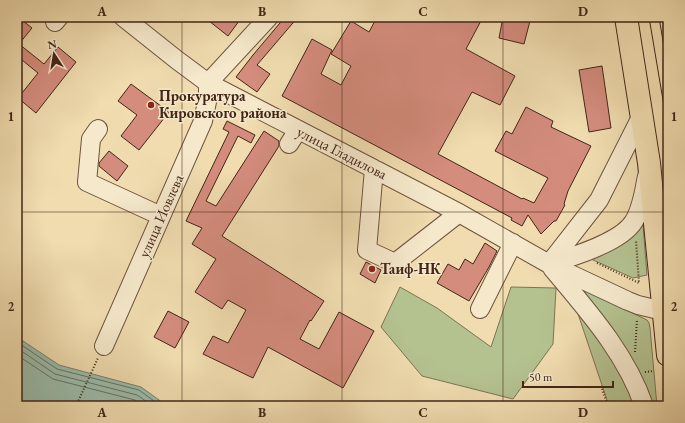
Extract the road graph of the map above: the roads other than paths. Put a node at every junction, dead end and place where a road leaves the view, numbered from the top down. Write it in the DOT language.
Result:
graph roads {
  1 [pos="123,17"];
  2 [pos="269,17"];
  3 [pos="626,17"];
  4 [pos="208,83"];
  5 [pos="642,115"];
  6 [pos="98,129"];
  7 [pos="649,163"];
  8 [pos="374,169"];
  9 [pos="459,213"];
  10 [pos="161,216"];
  11 [pos="513,243"];
  12 [pos="549,264"];
  13 [pos="480,309"];
  14 [pos="666,311"];
  15 [pos="104,346"];
  16 [pos="661,363"];
  17 [pos="644,406"];
  1 -- 4 [label="street, улица Гладилова"];
  2 -- 4 [label="street"];
  3 -- 5 [label="main road"];
  4 -- 8 [label="street, улица Гладилова"];
  4 -- 10 [label="street, улица Иовлева"];
  5 -- 7 [label="main road"];
  5 -- 12 [label="street"];
  6 -- 10 [label="street"];
  7 -- 12 [label="street"];
  7 -- 14 [label="main road"];
  8 -- 9 [label="street, улица Гладилова"];
  8 -- 9 [label="street"];
  9 -- 11 [label="street, улица Гладилова"];
  10 -- 15 [label="street, улица Иовлева"];
  11 -- 12 [label="street, улица Гладилова"];
  11 -- 13 [label="street"];
  12 -- 14 [label="street"];
  12 -- 17 [label="street"];
  14 -- 16 [label="main road"];
}
